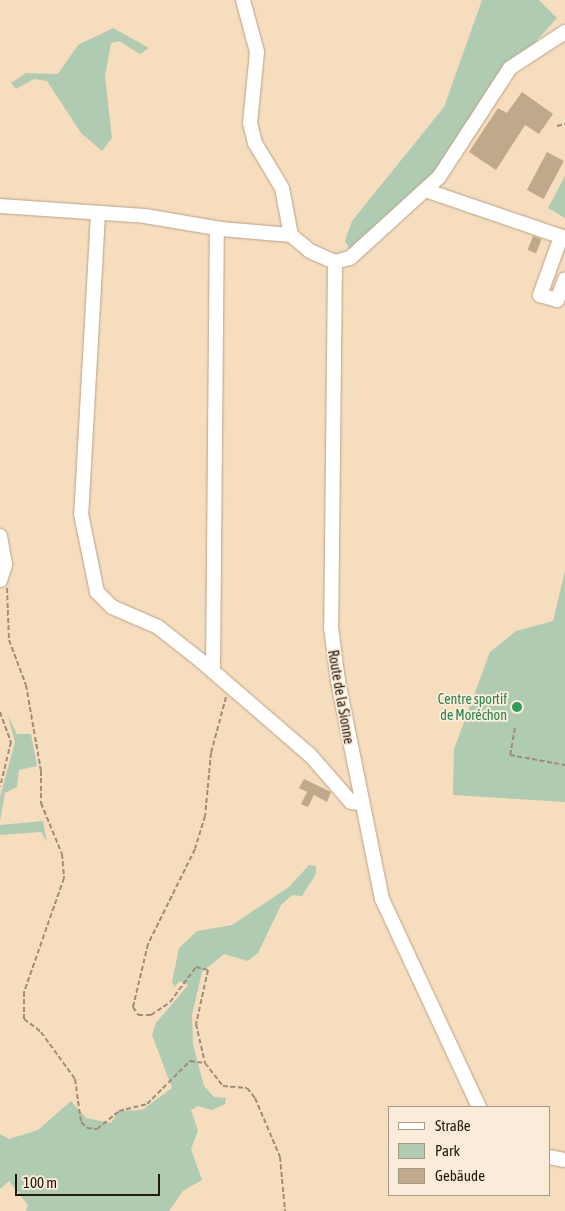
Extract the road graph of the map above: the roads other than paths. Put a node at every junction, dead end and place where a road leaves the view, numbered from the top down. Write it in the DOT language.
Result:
graph roads {
  1 [pos="243,0"];
  2 [pos="565,32"];
  3 [pos="425,190"];
  4 [pos="0,206"];
  5 [pos="98,214"];
  6 [pos="217,229"];
  7 [pos="291,234"];
  8 [pos="563,237"];
  9 [pos="335,262"];
  10 [pos="565,279"];
  11 [pos="0,536"];
  12 [pos="2,575"];
  13 [pos="213,670"];
  14 [pos="360,803"];
  15 [pos="479,1106"];
  16 [pos="550,1158"];
  17 [pos="565,1160"];
  1 -- 7 [label="street"];
  2 -- 3 [label="street"];
  3 -- 8 [label="street"];
  3 -- 9 [label="street"];
  4 -- 5 [label="street"];
  5 -- 6 [label="street"];
  5 -- 13 [label="street"];
  6 -- 7 [label="street"];
  6 -- 13 [label="street"];
  7 -- 9 [label="street"];
  8 -- 10 [label="street"];
  9 -- 14 [label="street, Route de la Sionne"];
  11 -- 12 [label="street"];
  13 -- 14 [label="street"];
  14 -- 15 [label="street, Route de la Sionne"];
  16 -- 17 [label="street"];
}
